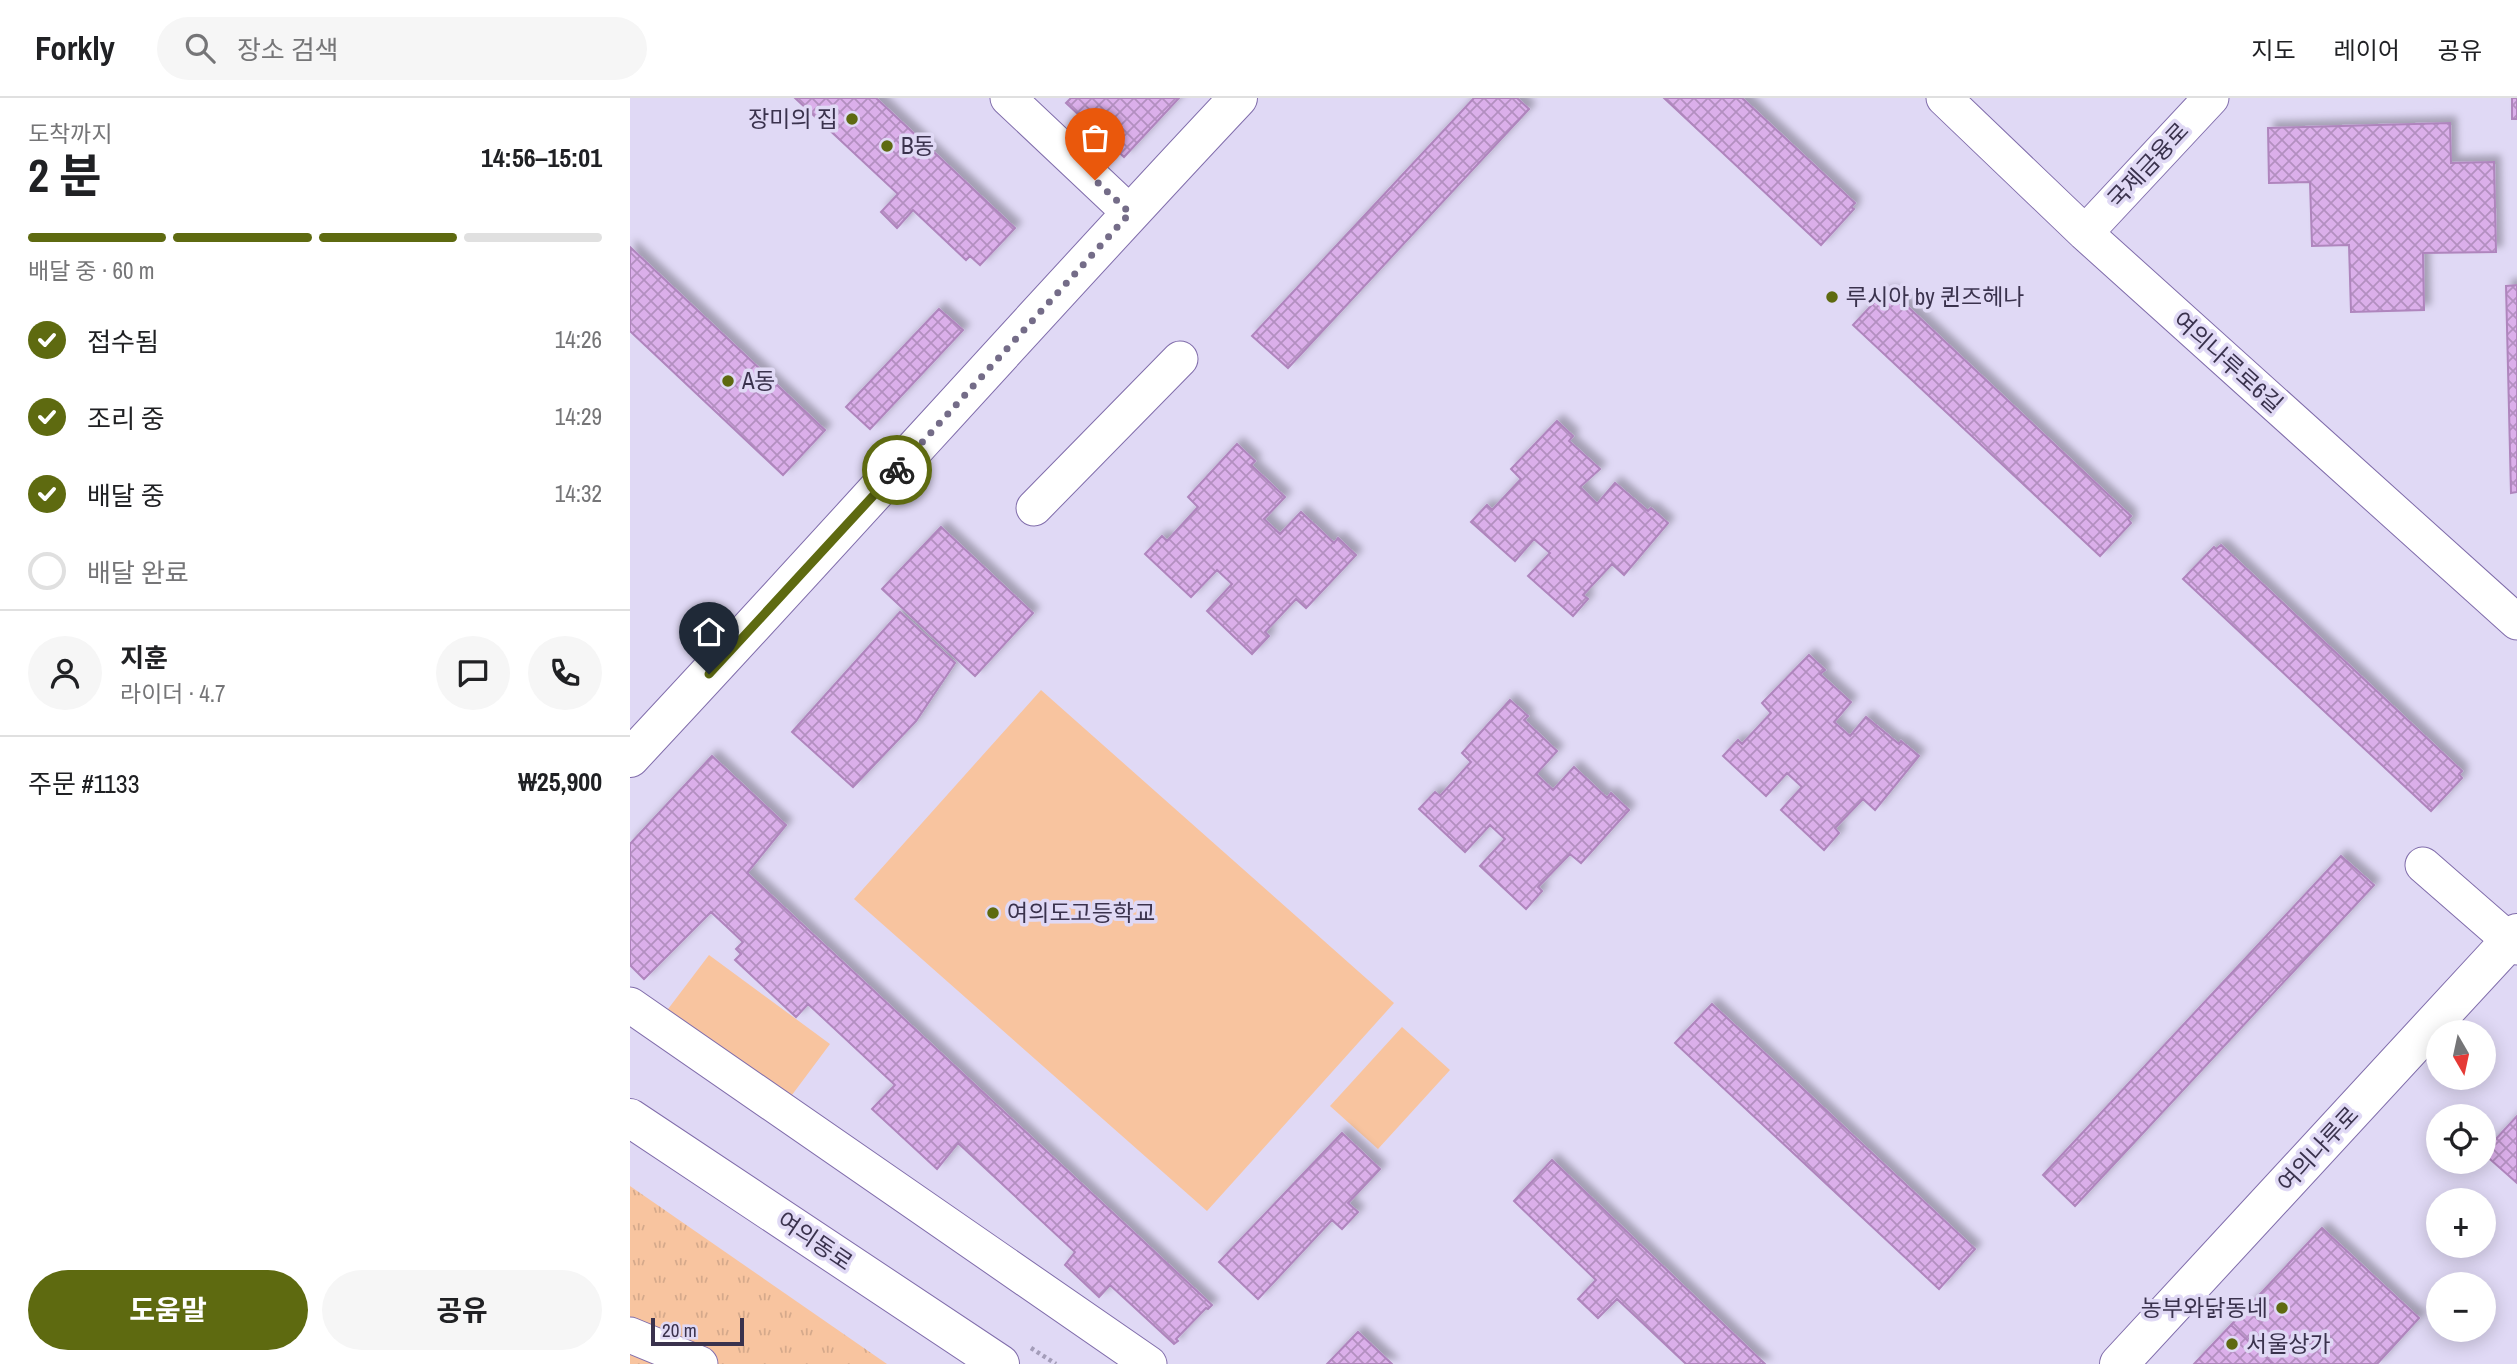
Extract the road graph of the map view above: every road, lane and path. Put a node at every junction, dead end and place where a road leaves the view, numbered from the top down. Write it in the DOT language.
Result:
graph roads {
  1 [pos="1008,98"];
  2 [pos="1238,98"];
  3 [pos="1944,98"];
  4 [pos="2211,98"];
  5 [pos="1130,213"];
  6 [pos="2085,233"];
  7 [pos="1180,359"];
  8 [pos="1034,508"];
  9 [pos="2517,622"];
  10 [pos="630,758"];
  11 [pos="2423,865"];
  12 [pos="2515,940"];
  13 [pos="630,1005"];
  14 [pos="630,1118"];
  15 [pos="630,1335"];
  16 [pos="700,1364"];
  17 [pos="1000,1364"];
  18 [pos="1149,1364"];
  19 [pos="2119,1364"];
  1 -- 5 [label="street"];
  2 -- 5 [label="street"];
  3 -- 6 [label="street, 여의나루로6길"];
  4 -- 6 [label="street, 국제금융로"];
  5 -- 10 [label="street"];
  6 -- 9 [label="street, 여의나루로6길"];
  7 -- 8 [label="street"];
  11 -- 12 [label="street"];
  12 -- 19 [label="street, 여의나루로"];
  13 -- 18 [label="street"];
  14 -- 17 [label="street, 여의동로"];
  15 -- 16 [label="street"];
}
